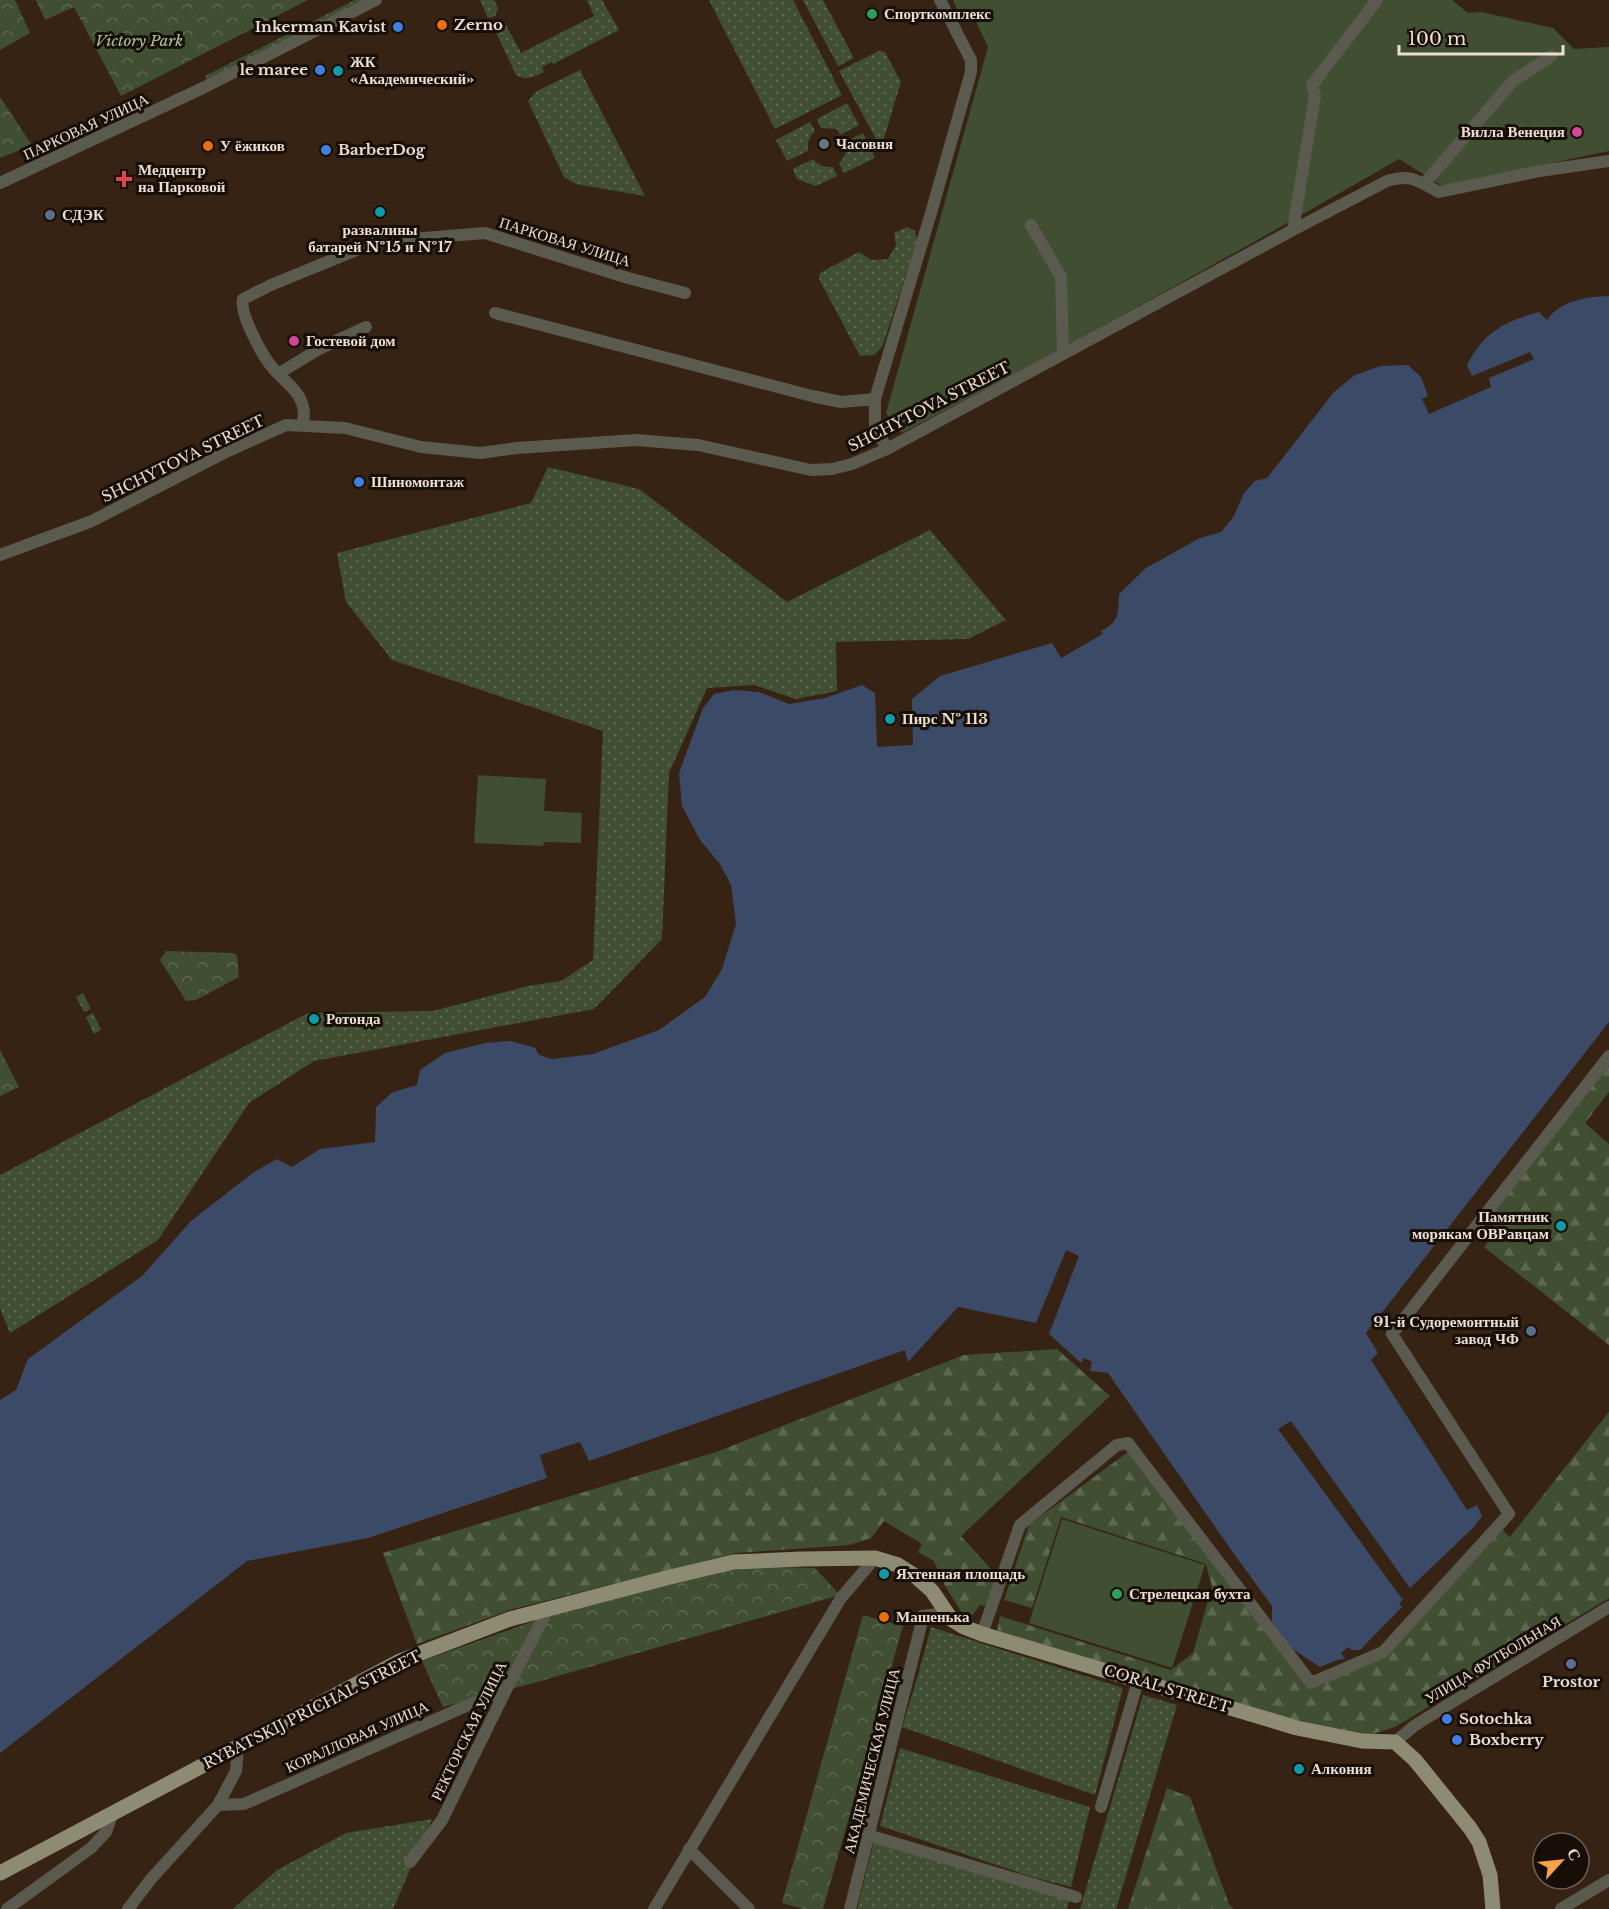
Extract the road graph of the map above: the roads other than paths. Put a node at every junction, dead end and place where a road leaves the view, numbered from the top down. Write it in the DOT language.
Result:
graph roads {
  1 [pos="376,0"];
  2 [pos="940,0"];
  3 [pos="1377,0"];
  4 [pos="1551,56"];
  5 [pos="1609,161"];
  6 [pos="0,183"];
  7 [pos="1424,184"];
  8 [pos="1031,225"];
  9 [pos="1293,230"];
  10 [pos="685,293"];
  11 [pos="495,313"];
  12 [pos="366,327"];
  13 [pos="1063,354"];
  14 [pos="278,374"];
  15 [pos="875,399"];
  16 [pos="303,426"];
  17 [pos="887,449"];
  18 [pos="0,555"];
  19 [pos="1609,1056"];
  20 [pos="882,1560"];
  21 [pos="1609,1607"];
  22 [pos="548,1609"];
  23 [pos="946,1613"];
  24 [pos="982,1634"];
  25 [pos="1138,1681"];
  26 [pos="507,1688"];
  27 [pos="1395,1742"];
  28 [pos="238,1748"];
  29 [pos="218,1805"];
  30 [pos="1101,1807"];
  31 [pos="111,1815"];
  32 [pos="868,1835"];
  33 [pos="689,1850"];
  34 [pos="410,1862"];
  35 [pos="0,1874"];
  36 [pos="1609,1880"];
  37 [pos="1076,1897"];
  38 [pos="7,1909"];
  39 [pos="128,1909"];
  40 [pos="654,1909"];
  41 [pos="748,1909"];
  42 [pos="850,1909"];
  43 [pos="1493,1909"];
  44 [pos="1561,1909"];
  1 -- 6 [label="street, ПАРКОВАЯ УЛИЦА"];
  2 -- 15 [label="street"];
  3 -- 9 [label="street"];
  4 -- 7 [label="street"];
  5 -- 7 [label="street, SHCHYTOVA STREET"];
  7 -- 9 [label="street, SHCHYTOVA STREET"];
  8 -- 13 [label="street"];
  9 -- 13 [label="street, SHCHYTOVA STREET"];
  10 -- 14 [label="street, ПАРКОВАЯ УЛИЦА"];
  11 -- 15 [label="street"];
  12 -- 14 [label="street"];
  13 -- 17 [label="street, SHCHYTOVA STREET"];
  14 -- 16 [label="street, ПАРКОВАЯ УЛИЦА"];
  15 -- 17 [label="street"];
  16 -- 17 [label="street, SHCHYTOVA STREET"];
  16 -- 18 [label="street, SHCHYTOVA STREET"];
  19 -- 24 [label="street"];
  20 -- 22 [label="main road, RYBATSKIJ PRICHAL STREET"];
  20 -- 23 [label="main road"];
  20 -- 33 [label="street"];
  21 -- 27 [label="street, УЛИЦА ФУТБОЛЬНАЯ"];
  22 -- 26 [label="street, РЕКТОРСКАЯ УЛИЦА"];
  22 -- 28 [label="main road, RYBATSKIJ PRICHAL STREET"];
  23 -- 24 [label="main road, CORAL STREET"];
  23 -- 32 [label="street, АКАДЕМИЧЕСКАЯ УЛИЦА"];
  24 -- 25 [label="main road, CORAL STREET"];
  25 -- 27 [label="main road, CORAL STREET"];
  25 -- 30 [label="street"];
  26 -- 29 [label="street, КОРАЛЛОВАЯ УЛИЦА"];
  26 -- 34 [label="street, РЕКТОРСКАЯ УЛИЦА"];
  27 -- 43 [label="main road"];
  28 -- 29 [label="street"];
  28 -- 31 [label="main road, RYBATSKIJ PRICHAL STREET"];
  29 -- 39 [label="street"];
  31 -- 35 [label="main road, RYBATSKIJ PRICHAL STREET"];
  31 -- 38 [label="street"];
  32 -- 37 [label="street"];
  32 -- 42 [label="street, АКАДЕМИЧЕСКАЯ УЛИЦА"];
  33 -- 40 [label="street"];
  33 -- 41 [label="street"];
  36 -- 44 [label="street"];
}
